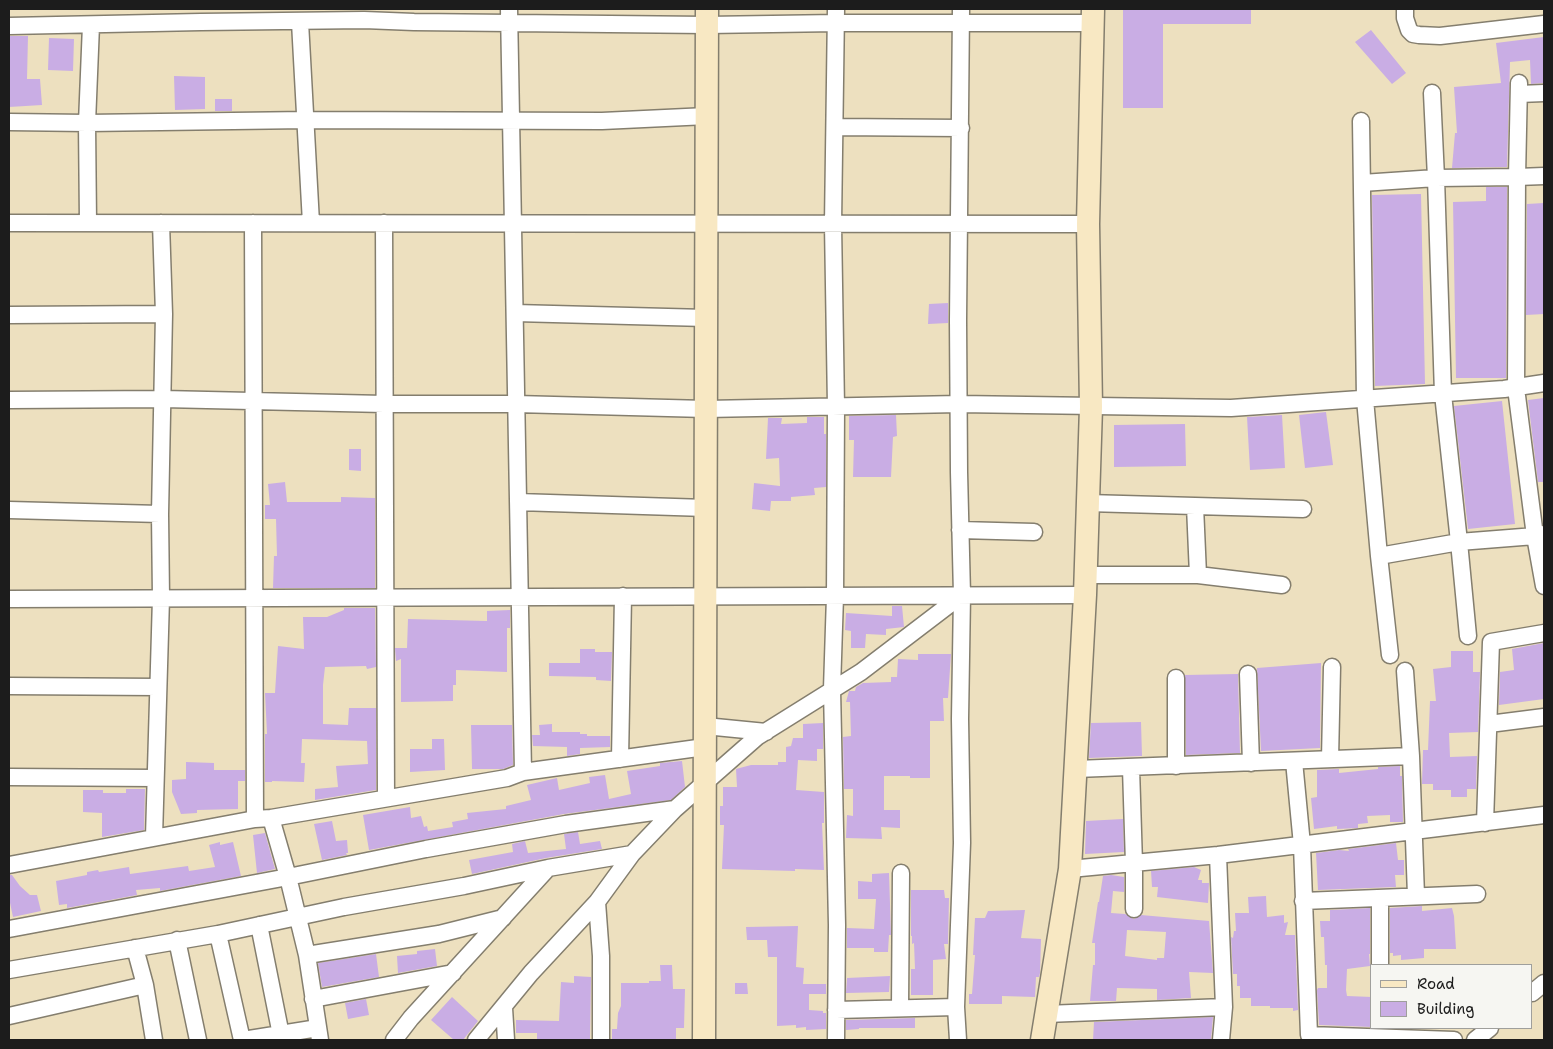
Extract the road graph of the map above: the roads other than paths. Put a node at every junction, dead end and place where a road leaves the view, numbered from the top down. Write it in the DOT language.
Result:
graph roads {
  1 [pos="1405,9"];
  2 [pos="201,15"];
  3 [pos="414,16"];
  4 [pos="509,16"];
  5 [pos="837,16"];
  6 [pos="961,16"];
  7 [pos="1092,16"];
  8 [pos="707,17"];
  9 [pos="300,22"];
  10 [pos="1544,24"];
  11 [pos="90,25"];
  12 [pos="9,26"];
  13 [pos="1432,93"];
  14 [pos="1544,93"];
  15 [pos="707,116"];
  16 [pos="306,120"];
  17 [pos="511,120"];
  18 [pos="1361,121"];
  19 [pos="9,122"];
  20 [pos="87,123"];
  21 [pos="835,127"];
  22 [pos="961,128"];
  23 [pos="1544,176"];
  24 [pos="1517,177"];
  25 [pos="1436,178"];
  26 [pos="1362,183"];
  27 [pos="9,223"];
  28 [pos="88,223"];
  29 [pos="161,223"];
  30 [pos="253,223"];
  31 [pos="311,223"];
  32 [pos="384,223"];
  33 [pos="513,224"];
  34 [pos="707,224"];
  35 [pos="833,224"];
  36 [pos="960,224"];
  37 [pos="1088,224"];
  38 [pos="515,313"];
  39 [pos="164,314"];
  40 [pos="9,315"];
  41 [pos="706,318"];
  42 [pos="1544,383"];
  43 [pos="1516,388"];
  44 [pos="1443,394"];
  45 [pos="163,399"];
  46 [pos="1365,399"];
  47 [pos="9,400"];
  48 [pos="254,401"];
  49 [pos="384,404"];
  50 [pos="516,404"];
  51 [pos="959,404"];
  52 [pos="836,407"];
  53 [pos="1091,407"];
  54 [pos="706,409"];
  55 [pos="518,502"];
  56 [pos="1087,503"];
  57 [pos="1195,506"];
  58 [pos="706,508"];
  59 [pos="1303,509"];
  60 [pos="9,510"];
  61 [pos="160,514"];
  62 [pos="960,530"];
  63 [pos="1034,532"];
  64 [pos="1539,535"];
  65 [pos="1459,542"];
  66 [pos="1379,556"];
  67 [pos="1198,575"];
  68 [pos="1085,585"];
  69 [pos="1282,585"];
  70 [pos="1544,586"];
  71 [pos="962,595"];
  72 [pos="624,596"];
  73 [pos="706,596"];
  74 [pos="835,596"];
  75 [pos="385,597"];
  76 [pos="520,597"];
  77 [pos="161,598"];
  78 [pos="254,598"];
  79 [pos="9,599"];
  80 [pos="1544,633"];
  81 [pos="1468,636"];
  82 [pos="1390,655"];
  83 [pos="1332,666"];
  84 [pos="1405,670"];
  85 [pos="1248,674"];
  86 [pos="1176,678"];
  87 [pos="9,686"];
  88 [pos="158,686"];
  89 [pos="832,689"];
  90 [pos="1544,717"];
  91 [pos="1489,724"];
  92 [pos="766,732"];
  93 [pos="705,736"];
  94 [pos="1411,756"];
  95 [pos="620,759"];
  96 [pos="1330,759"];
  97 [pos="1294,761"];
  98 [pos="1251,763"];
  99 [pos="1176,766"];
  100 [pos="1131,768"];
  101 [pos="1076,769"];
  102 [pos="523,772"];
  103 [pos="9,776"];
  104 [pos="155,778"];
  105 [pos="705,783"];
  106 [pos="386,798"];
  107 [pos="675,808"];
  108 [pos="1544,815"];
  109 [pos="263,818"];
  110 [pos="1485,822"];
  111 [pos="1413,832"];
  112 [pos="154,837"];
  113 [pos="1302,845"];
  114 [pos="632,854"];
  115 [pos="1218,855"];
  116 [pos="1134,864"];
  117 [pos="9,865"];
  118 [pos="548,868"];
  119 [pos="1070,869"];
  120 [pos="901,873"];
  121 [pos="288,877"];
  122 [pos="1477,894"];
  123 [pos="1416,896"];
  124 [pos="1380,898"];
  125 [pos="597,902"];
  126 [pos="1303,902"];
  127 [pos="1134,910"];
  128 [pos="298,917"];
  129 [pos="503,918"];
  130 [pos="259,924"];
  131 [pos="9,929"];
  132 [pos="218,934"];
  133 [pos="177,940"];
  134 [pos="135,948"];
  135 [pos="306,955"];
  136 [pos="1380,964"];
  137 [pos="9,970"];
  138 [pos="453,973"];
  139 [pos="1544,983"];
  140 [pos="145,984"];
  141 [pos="1533,992"];
  142 [pos="313,999"];
  143 [pos="956,1007"];
  144 [pos="1224,1007"];
  145 [pos="504,1008"];
  146 [pos="900,1008"];
  147 [pos="836,1010"];
  148 [pos="1046,1014"];
  149 [pos="9,1016"];
  150 [pos="1489,1029"];
  151 [pos="1381,1033"];
  152 [pos="1424,1033"];
  153 [pos="319,1034"];
  154 [pos="282,1037"];
  155 [pos="1309,1038"];
  156 [pos="154,1040"];
  157 [pos="198,1040"];
  158 [pos="243,1040"];
  159 [pos="394,1040"];
  160 [pos="476,1040"];
  161 [pos="506,1040"];
  162 [pos="601,1040"];
  163 [pos="704,1040"];
  164 [pos="836,1040"];
  165 [pos="958,1040"];
  166 [pos="1042,1040"];
  167 [pos="1222,1040"];
  168 [pos="1454,1040"];
  169 [pos="1475,1040"];
  1 -- 10 [label="street"];
  2 -- 9 [label="street"];
  2 -- 11 [label="street"];
  3 -- 4 [label="street"];
  3 -- 9 [label="street"];
  4 -- 8 [label="street"];
  4 -- 17 [label="street"];
  5 -- 6 [label="street"];
  5 -- 8 [label="street"];
  5 -- 21 [label="street"];
  6 -- 7 [label="street"];
  6 -- 22 [label="street"];
  7 -- 37 [label="street"];
  8 -- 15 [label="street"];
  9 -- 16 [label="street"];
  11 -- 12 [label="street"];
  11 -- 20 [label="street"];
  13 -- 25 [label="street"];
  14 -- 24 [label="street"];
  15 -- 17 [label="street"];
  15 -- 34 [label="street"];
  16 -- 17 [label="street"];
  16 -- 20 [label="street"];
  16 -- 31 [label="street"];
  17 -- 33 [label="street"];
  18 -- 26 [label="street"];
  19 -- 20 [label="street"];
  20 -- 28 [label="street"];
  21 -- 22 [label="street"];
  21 -- 35 [label="street"];
  22 -- 36 [label="street"];
  23 -- 24 [label="street"];
  24 -- 25 [label="street"];
  24 -- 43 [label="street"];
  25 -- 26 [label="street"];
  25 -- 44 [label="street"];
  26 -- 46 [label="street"];
  27 -- 28 [label="street"];
  28 -- 29 [label="street"];
  29 -- 30 [label="street"];
  29 -- 39 [label="street"];
  30 -- 31 [label="street"];
  30 -- 48 [label="street"];
  31 -- 32 [label="street"];
  32 -- 33 [label="street"];
  32 -- 49 [label="street"];
  33 -- 34 [label="street"];
  33 -- 38 [label="street"];
  34 -- 35 [label="street"];
  34 -- 41 [label="street"];
  35 -- 36 [label="street"];
  35 -- 52 [label="street"];
  36 -- 37 [label="street"];
  36 -- 51 [label="street"];
  37 -- 53 [label="street"];
  38 -- 41 [label="street"];
  38 -- 50 [label="street"];
  39 -- 40 [label="street"];
  39 -- 45 [label="street"];
  41 -- 54 [label="street"];
  42 -- 43 [label="street"];
  43 -- 44 [label="street"];
  43 -- 64 [label="street"];
  44 -- 46 [label="street"];
  44 -- 65 [label="street"];
  45 -- 47 [label="street"];
  45 -- 48 [label="street"];
  45 -- 61 [label="street"];
  46 -- 53 [label="street"];
  46 -- 66 [label="street"];
  48 -- 49 [label="street"];
  48 -- 78 [label="street"];
  49 -- 50 [label="street"];
  49 -- 75 [label="street"];
  50 -- 54 [label="street"];
  50 -- 55 [label="street"];
  51 -- 52 [label="street"];
  51 -- 53 [label="street"];
  51 -- 62 [label="street"];
  52 -- 54 [label="street"];
  52 -- 74 [label="street"];
  53 -- 56 [label="street"];
  54 -- 58 [label="street"];
  55 -- 58 [label="street"];
  55 -- 76 [label="street"];
  56 -- 57 [label="street"];
  56 -- 68 [label="street"];
  57 -- 59 [label="street"];
  57 -- 67 [label="street"];
  58 -- 73 [label="street"];
  60 -- 61 [label="street"];
  61 -- 77 [label="street"];
  62 -- 63 [label="street"];
  62 -- 71 [label="street"];
  64 -- 65 [label="street"];
  64 -- 70 [label="street"];
  65 -- 66 [label="street"];
  65 -- 81 [label="street"];
  66 -- 82 [label="street"];
  67 -- 68 [label="street"];
  67 -- 69 [label="street"];
  68 -- 71 [label="street"];
  68 -- 101 [label="street"];
  71 -- 74 [label="street"];
  71 -- 89 [label="street"];
  71 -- 143 [label="street"];
  72 -- 73 [label="street"];
  72 -- 76 [label="street"];
  72 -- 95 [label="street"];
  73 -- 74 [label="street"];
  73 -- 93 [label="street"];
  74 -- 89 [label="street"];
  75 -- 76 [label="street"];
  75 -- 78 [label="street"];
  75 -- 106 [label="street"];
  76 -- 102 [label="street"];
  77 -- 78 [label="street"];
  77 -- 79 [label="street"];
  77 -- 88 [label="street"];
  78 -- 109 [label="street"];
  80 -- 91 [label="street"];
  83 -- 96 [label="street"];
  84 -- 94 [label="street"];
  85 -- 98 [label="street"];
  86 -- 99 [label="street"];
  87 -- 88 [label="street"];
  88 -- 104 [label="street"];
  89 -- 92 [label="street"];
  89 -- 147 [label="street"];
  90 -- 91 [label="street"];
  91 -- 110 [label="street"];
  92 -- 93 [label="street"];
  92 -- 105 [label="street"];
  93 -- 95 [label="street"];
  93 -- 105 [label="street"];
  94 -- 96 [label="street"];
  94 -- 111 [label="street"];
  95 -- 102 [label="street"];
  96 -- 97 [label="street"];
  97 -- 98 [label="street"];
  97 -- 113 [label="street"];
  98 -- 99 [label="street"];
  99 -- 100 [label="street"];
  100 -- 101 [label="street"];
  100 -- 116 [label="street"];
  101 -- 119 [label="street"];
  102 -- 106 [label="street"];
  103 -- 104 [label="street"];
  104 -- 112 [label="street"];
  105 -- 107 [label="street"];
  105 -- 163 [label="street"];
  106 -- 109 [label="street"];
  107 -- 114 [label="street"];
  107 -- 121 [label="street"];
  108 -- 110 [label="street"];
  109 -- 112 [label="street"];
  109 -- 121 [label="street"];
  110 -- 111 [label="street"];
  111 -- 113 [label="street"];
  111 -- 123 [label="street"];
  112 -- 117 [label="street"];
  113 -- 115 [label="street"];
  113 -- 126 [label="street"];
  114 -- 118 [label="street"];
  114 -- 125 [label="street"];
  115 -- 116 [label="street"];
  115 -- 144 [label="street"];
  116 -- 119 [label="street"];
  116 -- 127 [label="street"];
  118 -- 128 [label="street"];
  118 -- 129 [label="street"];
  119 -- 148 [label="street"];
  120 -- 146 [label="street"];
  121 -- 128 [label="street"];
  121 -- 131 [label="street"];
  122 -- 123 [label="street"];
  123 -- 124 [label="street"];
  124 -- 126 [label="street"];
  124 -- 136 [label="street"];
  125 -- 145 [label="street"];
  125 -- 162 [label="street"];
  126 -- 155 [label="street"];
  128 -- 130 [label="street"];
  128 -- 135 [label="street"];
  129 -- 135 [label="street"];
  129 -- 138 [label="street"];
  130 -- 132 [label="street"];
  130 -- 154 [label="street"];
  132 -- 133 [label="street"];
  132 -- 158 [label="street"];
  133 -- 134 [label="street"];
  133 -- 157 [label="street"];
  134 -- 137 [label="street"];
  134 -- 140 [label="street"];
  135 -- 142 [label="street"];
  138 -- 142 [label="street"];
  138 -- 159 [label="street"];
  139 -- 141 [label="street"];
  140 -- 149 [label="street"];
  140 -- 156 [label="street"];
  142 -- 153 [label="street"];
  143 -- 146 [label="street"];
  143 -- 165 [label="street"];
  144 -- 148 [label="street"];
  144 -- 167 [label="street"];
  145 -- 160 [label="street"];
  145 -- 161 [label="street"];
  146 -- 147 [label="street"];
  147 -- 164 [label="street"];
  148 -- 166 [label="street"];
  150 -- 169 [label="street"];
  151 -- 152 [label="street"];
  151 -- 155 [label="street"];
  152 -- 168 [label="street"];
  153 -- 154 [label="street"];
  154 -- 158 [label="street"];
}
